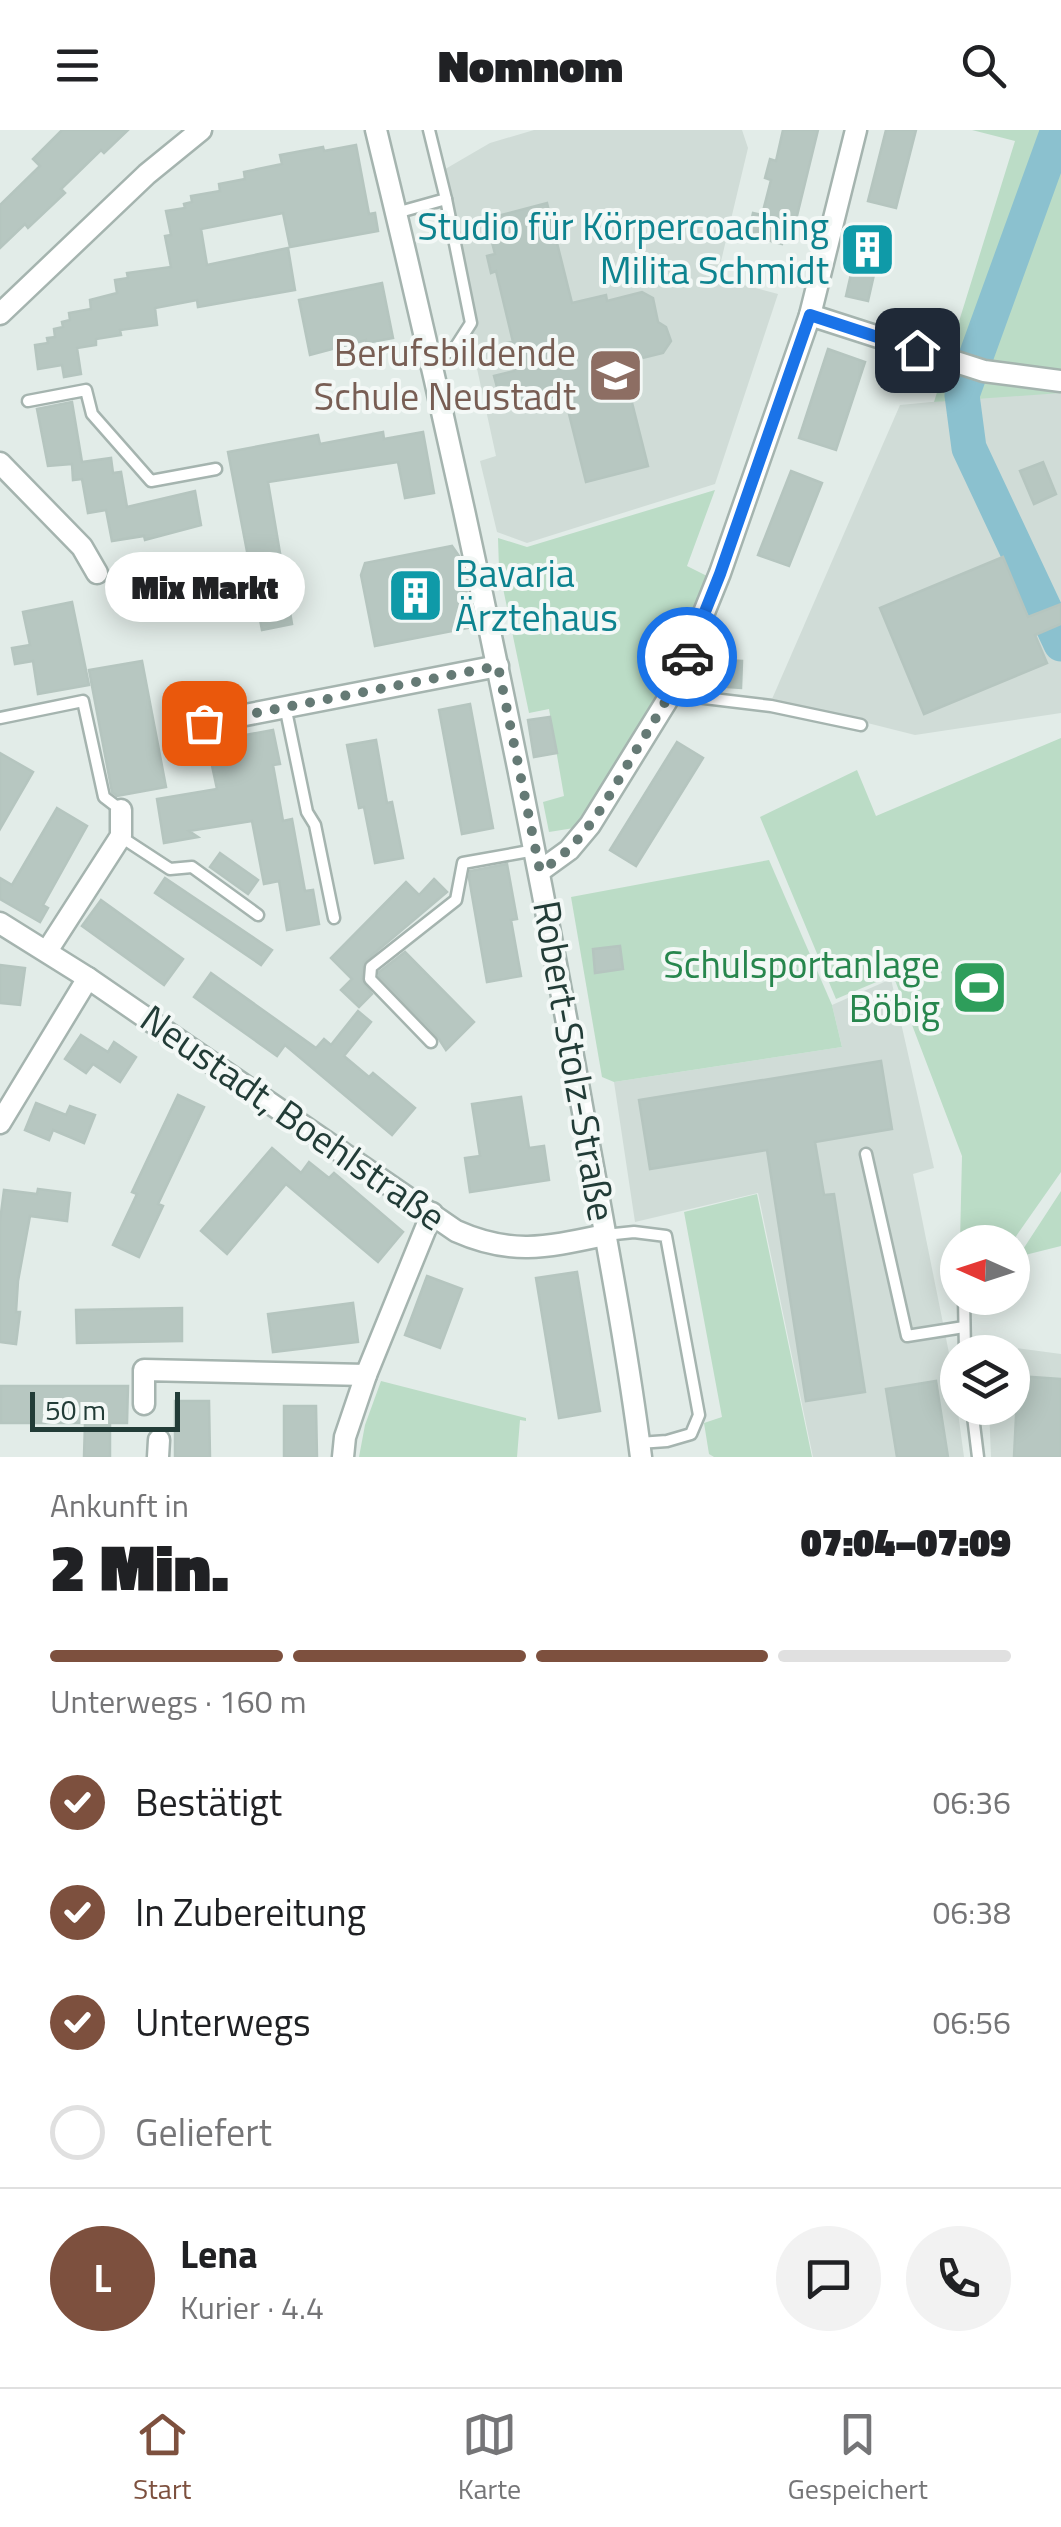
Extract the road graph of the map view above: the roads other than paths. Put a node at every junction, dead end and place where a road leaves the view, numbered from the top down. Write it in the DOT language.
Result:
graph roads {
  1 [pos="201,130"];
  2 [pos="376,130"];
  3 [pos="429,130"];
  4 [pos="856,130"];
  5 [pos="446,199"];
  6 [pos="396,213"];
  7 [pos="0,314"];
  8 [pos="810,315"];
  9 [pos="430,358"];
  10 [pos="1061,380"];
  11 [pos="28,401"];
  12 [pos="0,463"];
  13 [pos="216,470"];
  14 [pos="96,573"];
  15 [pos="498,666"];
  16 [pos="671,694"];
  17 [pos="285,705"];
  18 [pos="0,718"];
  19 [pos="204,723"];
  20 [pos="861,724"];
  21 [pos="121,810"];
  22 [pos="120,836"];
  23 [pos="538,860"];
  24 [pos="258,915"];
  25 [pos="334,918"];
  26 [pos="0,923"];
  27 [pos="47,951"];
  28 [pos="88,978"];
  29 [pos="431,1042"];
  30 [pos="0,1123"];
  31 [pos="866,1154"];
  32 [pos="432,1213"];
  33 [pos="606,1235"];
  34 [pos="964,1315"];
  35 [pos="964,1327"];
  36 [pos="964,1335"];
  37 [pos="366,1374"];
  38 [pos="144,1404"];
  39 [pos="974,1425"];
  40 [pos="640,1450"];
  41 [pos="343,1457"];
  42 [pos="978,1457"];
  1 -- 7 [label="street"];
  2 -- 6 [label="street, Robert-Stolz-Straße"];
  3 -- 5 [label="lane"];
  4 -- 8 [label="street"];
  5 -- 6 [label="lane"];
  5 -- 9 [label="lane"];
  6 -- 9 [label="street, Robert-Stolz-Straße"];
  8 -- 10 [label="street"];
  8 -- 16 [label="street"];
  9 -- 15 [label="street, Robert-Stolz-Straße"];
  11 -- 13 [label="lane"];
  12 -- 14 [label="street"];
  15 -- 17 [label="street"];
  15 -- 23 [label="street, Robert-Stolz-Straße"];
  16 -- 20 [label="lane"];
  16 -- 23 [label="street"];
  17 -- 19 [label="street"];
  17 -- 25 [label="lane"];
  18 -- 21 [label="lane"];
  21 -- 22 [label="street"];
  22 -- 24 [label="lane"];
  22 -- 27 [label="street"];
  23 -- 29 [label="lane"];
  23 -- 33 [label="street, Robert-Stolz-Straße"];
  26 -- 27 [label="street, Neustadt, Boehlstraße"];
  27 -- 28 [label="street, Neustadt, Boehlstraße"];
  28 -- 30 [label="street"];
  28 -- 32 [label="street, Neustadt, Boehlstraße"];
  31 -- 35 [label="lane"];
  32 -- 33 [label="street, Neustadt, Boehlstraße"];
  32 -- 37 [label="street"];
  33 -- 40 [label="street, Robert-Stolz-Straße"];
  33 -- 40 [label="lane"];
  34 -- 35 [label="lane"];
  35 -- 36 [label="lane"];
  37 -- 38 [label="street"];
  37 -- 41 [label="street"];
  39 -- 42 [label="lane"];
}
